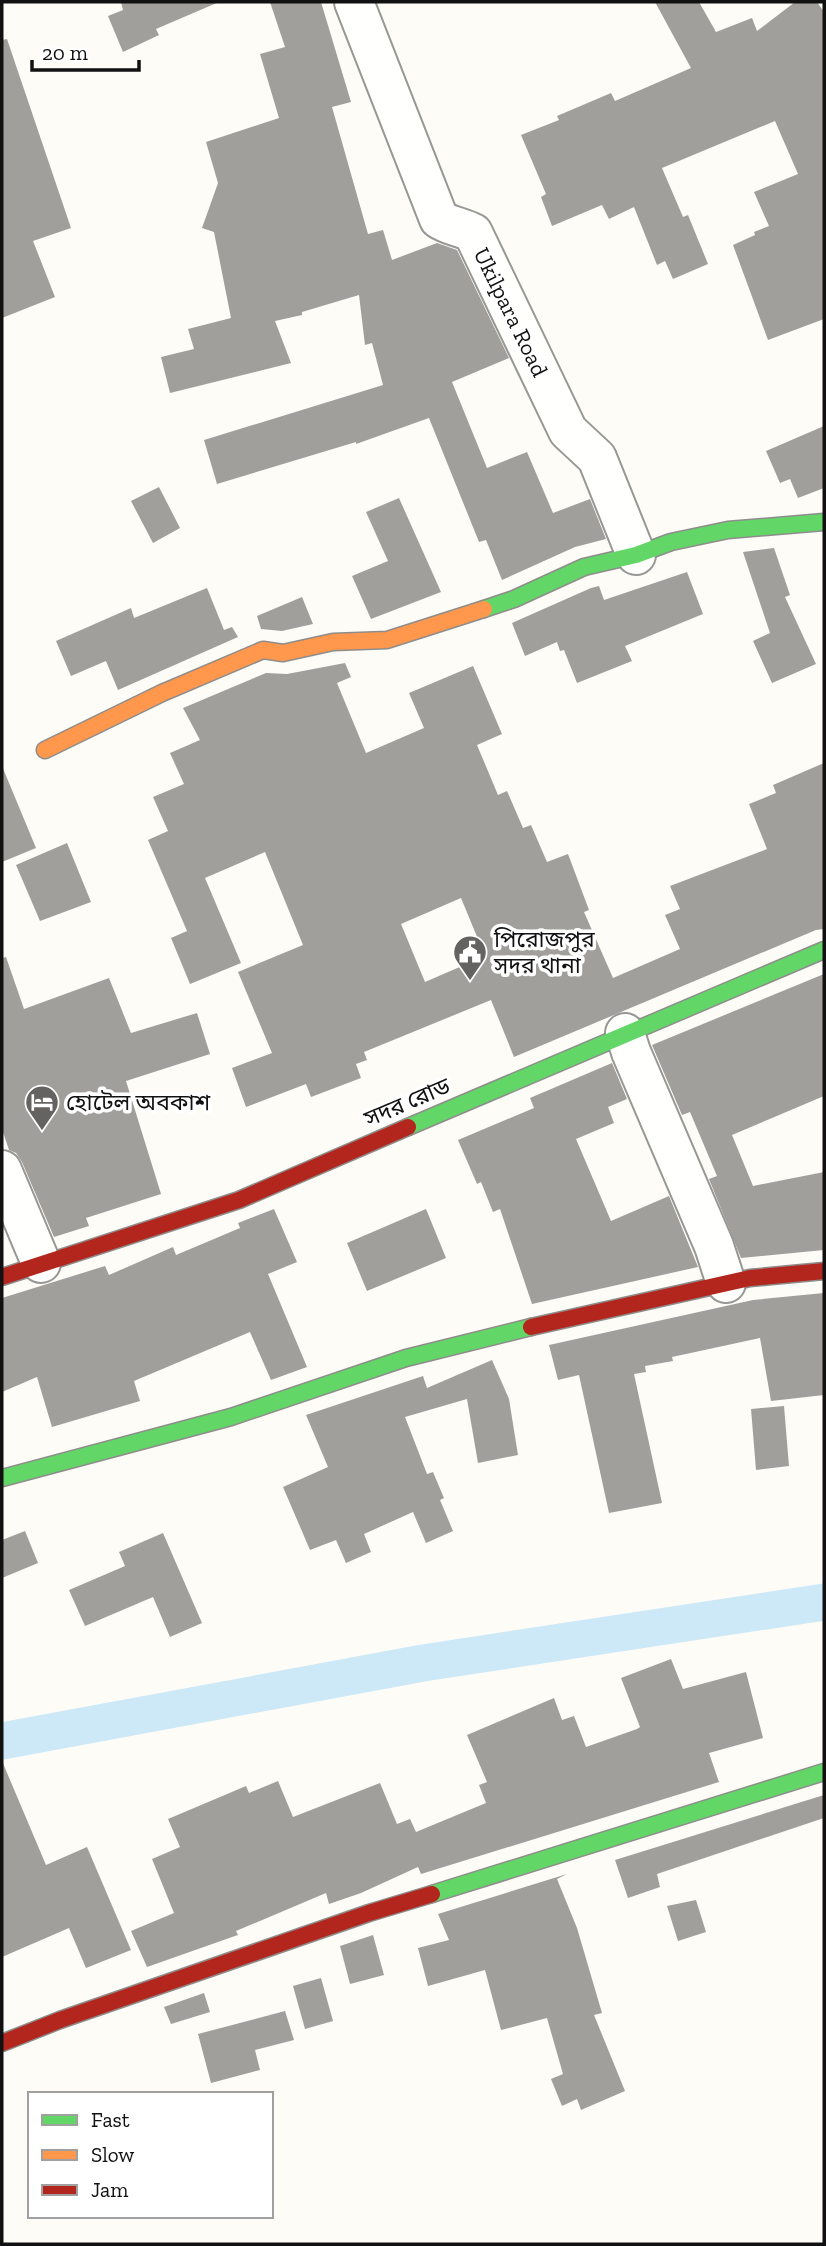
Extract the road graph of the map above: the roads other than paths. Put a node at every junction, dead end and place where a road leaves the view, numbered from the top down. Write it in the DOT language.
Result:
graph roads {
  1 [pos="354,2"];
  2 [pos="824,522"];
  3 [pos="636,555"];
  4 [pos="45,750"];
  5 [pos="824,950"];
  6 [pos="625,1032"];
  7 [pos="2,1170"];
  8 [pos="41,1263"];
  9 [pos="824,1271"];
  10 [pos="2,1277"];
  11 [pos="726,1283"];
  12 [pos="2,1478"];
  13 [pos="824,1772"];
  14 [pos="2,2043"];
  1 -- 3 [label="street, Ukilpara Road"];
  2 -- 3 [label="street"];
  3 -- 4 [label="street"];
  5 -- 6 [label="street, সদর রোড"];
  6 -- 8 [label="street, সদর রোড"];
  6 -- 11 [label="street"];
  7 -- 8 [label="street"];
  8 -- 10 [label="street, সদর রোড"];
  9 -- 11 [label="street"];
  11 -- 12 [label="street"];
  13 -- 14 [label="street"];
}
